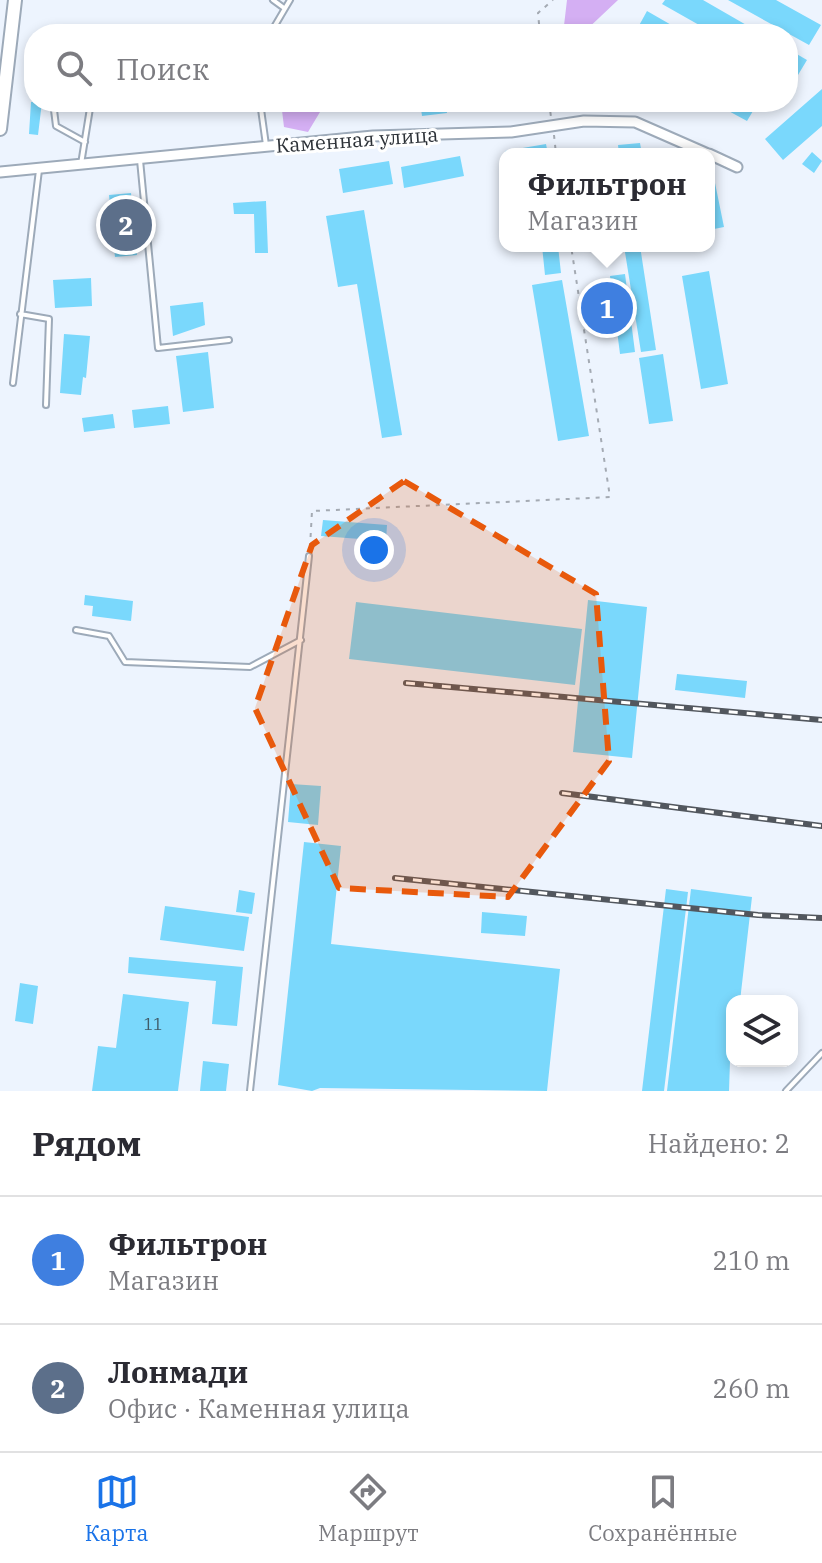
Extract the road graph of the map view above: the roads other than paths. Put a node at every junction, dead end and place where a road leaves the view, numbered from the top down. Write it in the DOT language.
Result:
graph roads {
  1 [pos="15,0"];
  2 [pos="273,0"];
  3 [pos="290,0"];
  4 [pos="284,8"];
  5 [pos="275,24"];
  6 [pos="54,112"];
  7 [pos="90,112"];
  8 [pos="261,112"];
  9 [pos="0,129"];
  10 [pos="85,142"];
  11 [pos="266,147"];
  12 [pos="696,148"];
  13 [pos="715,157"];
  14 [pos="140,160"];
  15 [pos="80,167"];
  16 [pos="737,167"];
  17 [pos="39,170"];
  18 [pos="0,172"];
  19 [pos="20,314"];
  20 [pos="229,340"];
  21 [pos="13,383"];
  22 [pos="46,405"];
  23 [pos="309,556"];
  24 [pos="76,630"];
  25 [pos="301,640"];
  26 [pos="822,1053"];
  27 [pos="250,1091"];
  28 [pos="786,1091"];
  1 -- 9 [label="main road"];
  2 -- 4 [label="lane"];
  3 -- 4 [label="lane"];
  4 -- 5 [label="lane"];
  6 -- 10 [label="lane"];
  7 -- 10 [label="lane"];
  8 -- 11 [label="lane"];
  10 -- 15 [label="lane"];
  11 -- 12 [label="street, Каменная улица"];
  11 -- 14 [label="street, Каменная улица"];
  13 -- 16 [label="street, Каменная улица"];
  14 -- 15 [label="street, Каменная улица"];
  14 -- 20 [label="lane"];
  15 -- 17 [label="street, Каменная улица"];
  17 -- 18 [label="street, Каменная улица"];
  17 -- 19 [label="lane"];
  19 -- 21 [label="lane"];
  19 -- 22 [label="lane"];
  23 -- 25 [label="lane"];
  24 -- 25 [label="lane"];
  25 -- 27 [label="lane"];
  26 -- 28 [label="lane"];
}
